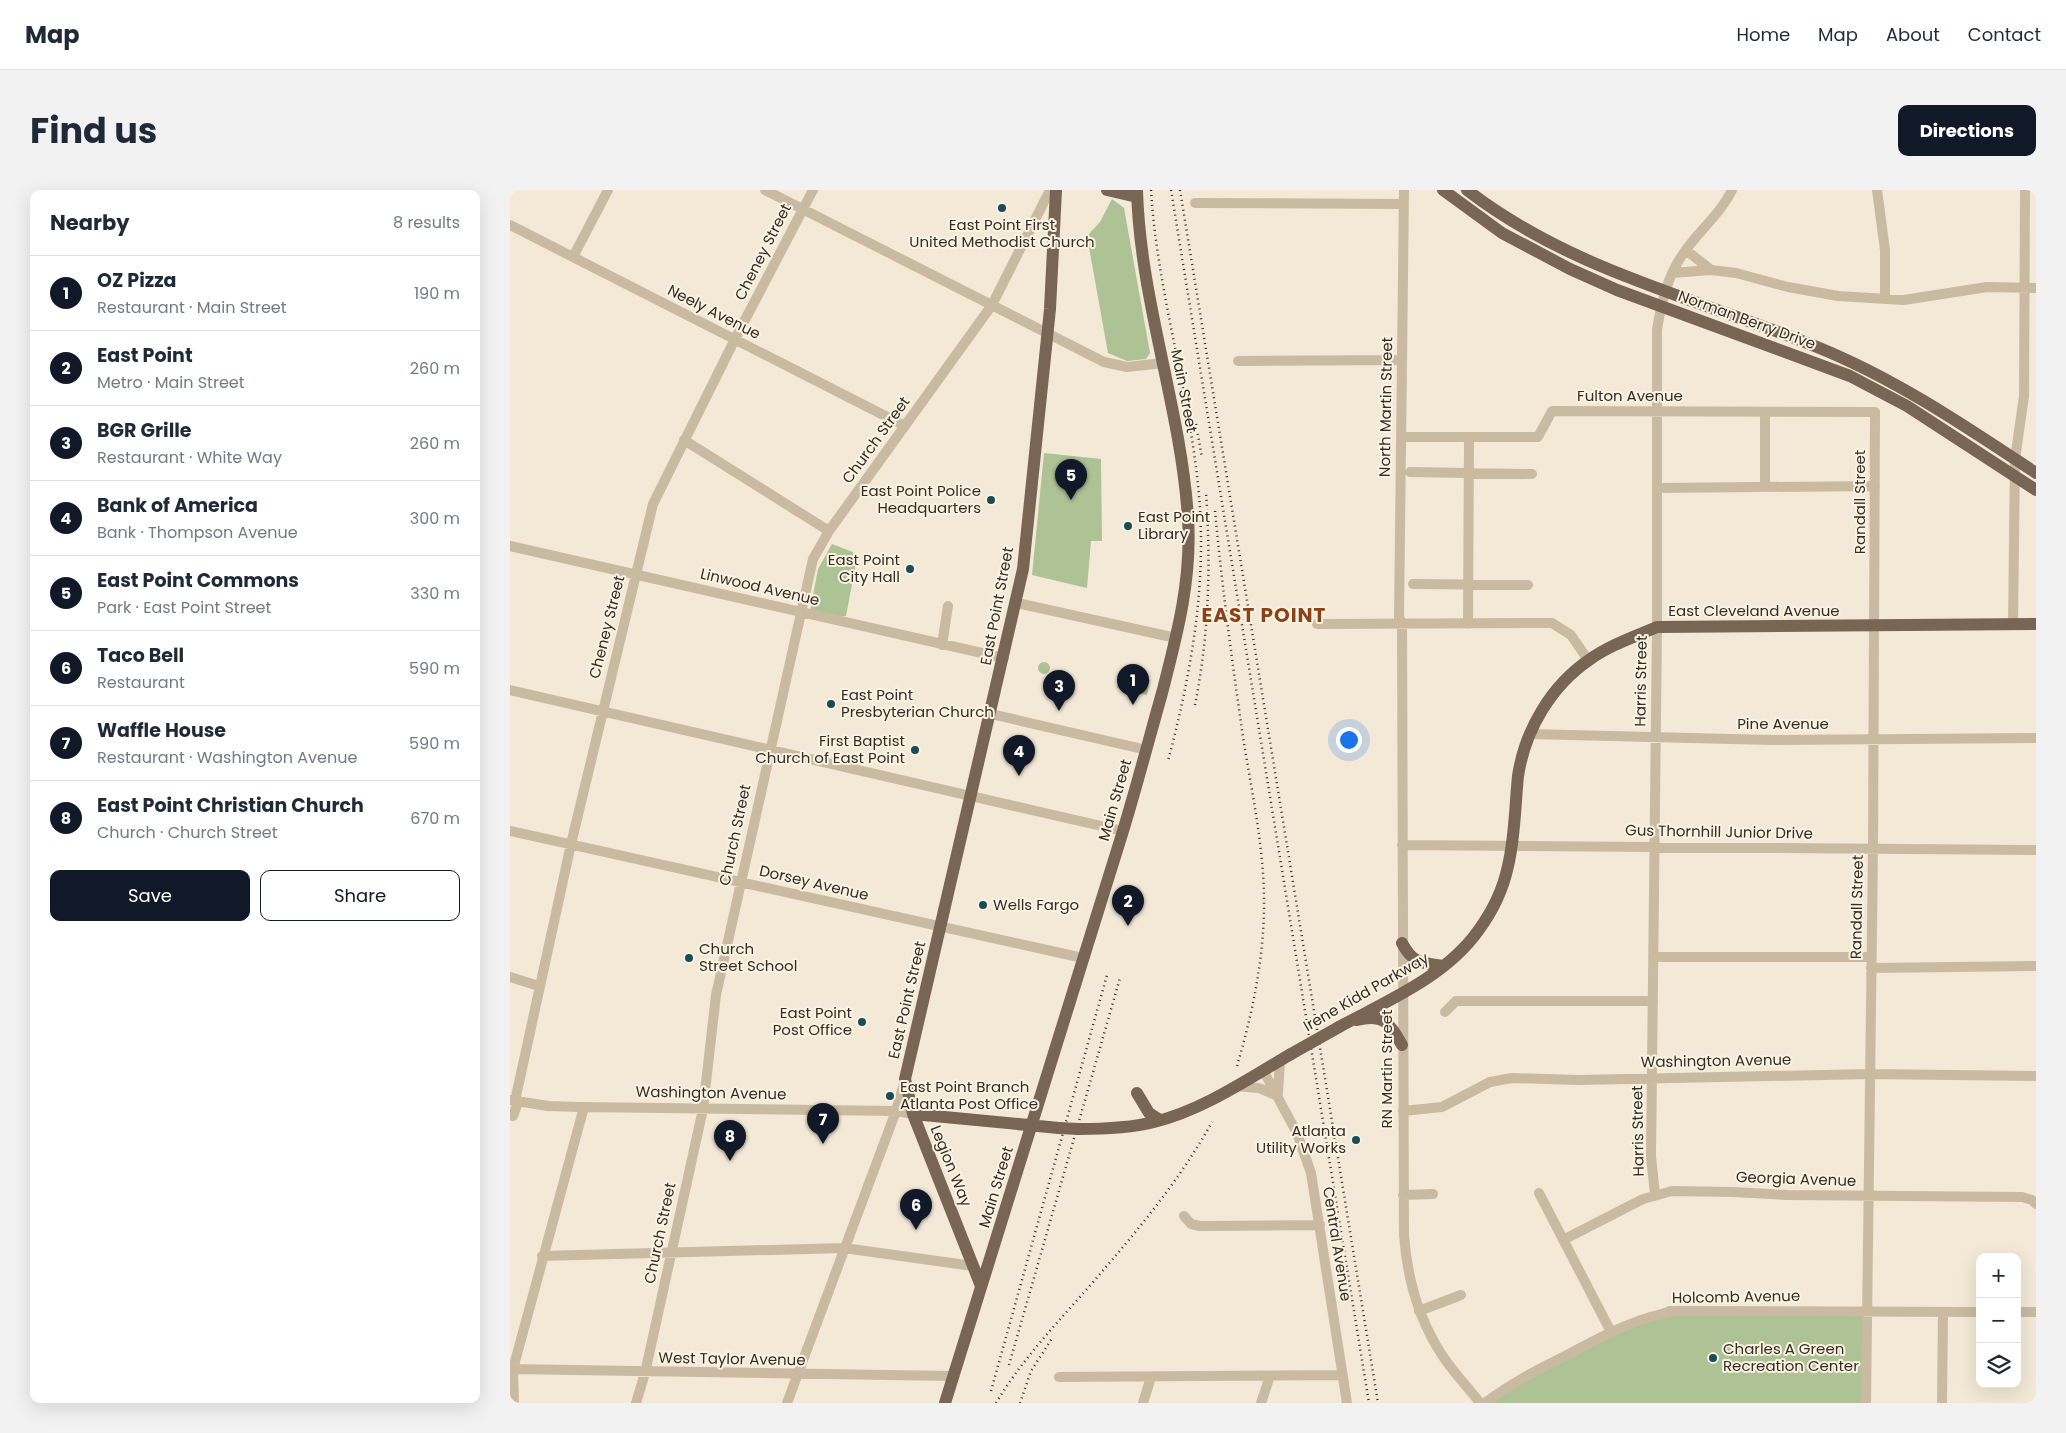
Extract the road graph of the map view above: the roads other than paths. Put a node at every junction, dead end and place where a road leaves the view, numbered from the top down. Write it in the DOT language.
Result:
graph roads {
  1 [pos="608,190"];
  2 [pos="765,190"];
  3 [pos="813,190"];
  4 [pos="1050,190"];
  5 [pos="1056,190"];
  6 [pos="1107,190"];
  7 [pos="1404,190"];
  8 [pos="1444,190"];
  9 [pos="1467,190"];
  10 [pos="1732,190"];
  11 [pos="1877,190"];
  12 [pos="2025,190"];
  13 [pos="1137,193"];
  14 [pos="1195,203"];
  15 [pos="1403,204"];
  16 [pos="802,209"];
  17 [pos="510,225"];
  18 [pos="1686,250"];
  19 [pos="574,257"];
  20 [pos="1711,270"];
  21 [pos="1672,273"];
  22 [pos="2025,287"];
  23 [pos="2036,288"];
  24 [pos="1666,293"];
  25 [pos="1885,299"];
  26 [pos="992,305"];
  27 [pos="1661,306"];
  28 [pos="1047,333"];
  29 [pos="735,339"];
  30 [pos="1238,360"];
  31 [pos="1402,360"];
  32 [pos="1162,363"];
  33 [pos="1657,412"];
  34 [pos="1766,412"];
  35 [pos="1875,412"];
  36 [pos="905,426"];
  37 [pos="1401,437"];
  38 [pos="1469,437"];
  39 [pos="684,440"];
  40 [pos="2015,459"];
  41 [pos="1410,472"];
  42 [pos="1469,473"];
  43 [pos="2036,473"];
  44 [pos="1532,474"];
  45 [pos="2016,477"];
  46 [pos="1875,486"];
  47 [pos="1766,487"];
  48 [pos="1657,488"];
  49 [pos="2036,490"];
  50 [pos="829,531"];
  51 [pos="510,546"];
  52 [pos="635,574"];
  53 [pos="1413,584"];
  54 [pos="1468,585"];
  55 [pos="1528,585"];
  56 [pos="1017,603"];
  57 [pos="948,606"];
  58 [pos="800,612"];
  59 [pos="1317,624"];
  60 [pos="1402,624"];
  61 [pos="1468,624"];
  62 [pos="2013,624"];
  63 [pos="2036,624"];
  64 [pos="1657,627"];
  65 [pos="1875,627"];
  66 [pos="1176,638"];
  67 [pos="942,645"];
  68 [pos="1004,658"];
  69 [pos="1588,660"];
  70 [pos="510,690"];
  71 [pos="602,711"];
  72 [pos="991,714"];
  73 [pos="1530,734"];
  74 [pos="1655,738"];
  75 [pos="2036,738"];
  76 [pos="1874,739"];
  77 [pos="770,749"];
  78 [pos="1147,750"];
  79 [pos="972,796"];
  80 [pos="510,831"];
  81 [pos="1124,831"];
  82 [pos="571,844"];
  83 [pos="1512,844"];
  84 [pos="1402,845"];
  85 [pos="1654,846"];
  86 [pos="1873,848"];
  87 [pos="2036,850"];
  88 [pos="740,881"];
  89 [pos="941,926"];
  90 [pos="1402,943"];
  91 [pos="1653,957"];
  92 [pos="1871,957"];
  93 [pos="1083,958"];
  94 [pos="1444,966"];
  95 [pos="2036,966"];
  96 [pos="1871,968"];
  97 [pos="510,977"];
  98 [pos="539,986"];
  99 [pos="1402,992"];
  100 [pos="1653,1001"];
  101 [pos="1445,1012"];
  102 [pos="1342,1025"];
  103 [pos="1402,1045"];
  104 [pos="1286,1057"];
  105 [pos="1263,1070"];
  106 [pos="1870,1074"];
  107 [pos="2036,1076"];
  108 [pos="905,1079"];
  109 [pos="1652,1079"];
  110 [pos="1234,1086"];
  111 [pos="1137,1094"];
  112 [pos="1278,1096"];
  113 [pos="514,1101"];
  114 [pos="584,1107"];
  115 [pos="703,1109"];
  116 [pos="896,1111"];
  117 [pos="1403,1111"];
  118 [pos="913,1114"];
  119 [pos="514,1116"];
  120 [pos="1160,1120"];
  121 [pos="1032,1126"];
  122 [pos="1539,1193"];
  123 [pos="1433,1194"];
  124 [pos="1655,1194"];
  125 [pos="1403,1195"];
  126 [pos="1867,1196"];
  127 [pos="2036,1204"];
  128 [pos="1184,1216"];
  129 [pos="1320,1225"];
  130 [pos="1563,1240"];
  131 [pos="844,1248"];
  132 [pos="671,1252"];
  133 [pos="542,1256"];
  134 [pos="973,1266"];
  135 [pos="981,1286"];
  136 [pos="1461,1295"];
  137 [pos="1419,1311"];
  138 [pos="1866,1312"];
  139 [pos="1943,1312"];
  140 [pos="1976,1312"];
  141 [pos="2021,1312"];
  142 [pos="2036,1312"];
  143 [pos="1611,1332"];
  144 [pos="511,1369"];
  145 [pos="645,1372"];
  146 [pos="796,1375"];
  147 [pos="1342,1375"];
  148 [pos="953,1376"];
  149 [pos="1270,1376"];
  150 [pos="1152,1377"];
  151 [pos="1059,1378"];
  152 [pos="514,1403"];
  153 [pos="636,1403"];
  154 [pos="787,1403"];
  155 [pos="945,1403"];
  156 [pos="1143,1403"];
  157 [pos="1261,1403"];
  158 [pos="1347,1403"];
  159 [pos="1480,1403"];
  160 [pos="1485,1403"];
  161 [pos="1866,1403"];
  162 [pos="1942,1403"];
  1 -- 19 [label="street"];
  2 -- 16 [label="street"];
  3 -- 16 [label="street, Cheney Street"];
  4 -- 26 [label="street, Church Street"];
  5 -- 28 [label="main road, East Point Street"];
  6 -- 13 [label="main road"];
  7 -- 15 [label="street, North Martin Street"];
  8 -- 27 [label="main road, Norman Berry Drive"];
  9 -- 24 [label="main road, Norman Berry Drive"];
  10 -- 18 [label="street, Harris Street"];
  11 -- 25 [label="street"];
  12 -- 22 [label="street"];
  13 -- 32 [label="main road, Main Street"];
  14 -- 15 [label="street"];
  15 -- 31 [label="street, North Martin Street"];
  16 -- 26 [label="street"];
  16 -- 29 [label="street, Cheney Street"];
  17 -- 19 [label="street, Neely Avenue"];
  18 -- 20 [label="street"];
  18 -- 21 [label="street, Harris Street"];
  19 -- 29 [label="street, Neely Avenue"];
  20 -- 21 [label="street"];
  20 -- 25 [label="street"];
  21 -- 24 [label="street, Harris Street"];
  22 -- 23 [label="street"];
  22 -- 25 [label="street"];
  22 -- 40 [label="street"];
  24 -- 27 [label="street, Harris Street"];
  24 -- 40 [label="main road, Norman Berry Drive"];
  26 -- 28 [label="street"];
  26 -- 36 [label="street, Church Street"];
  27 -- 33 [label="street, Harris Street"];
  27 -- 45 [label="main road, Norman Berry Drive"];
  28 -- 32 [label="street"];
  28 -- 56 [label="main road, East Point Street"];
  29 -- 36 [label="street, Neely Avenue"];
  29 -- 39 [label="street, Cheney Street"];
  30 -- 31 [label="street"];
  31 -- 37 [label="street, North Martin Street"];
  32 -- 66 [label="main road, Main Street"];
  33 -- 34 [label="street, Fulton Avenue"];
  33 -- 38 [label="street, Fulton Avenue"];
  33 -- 48 [label="street, Harris Street"];
  34 -- 35 [label="street, Fulton Avenue"];
  34 -- 47 [label="street"];
  35 -- 46 [label="street, Randall Street"];
  36 -- 50 [label="street, Church Street"];
  37 -- 38 [label="street, Fulton Avenue"];
  37 -- 60 [label="street, North Martin Street"];
  38 -- 42 [label="street"];
  39 -- 50 [label="street"];
  39 -- 52 [label="street, Cheney Street"];
  40 -- 43 [label="main road, Norman Berry Drive"];
  40 -- 45 [label="street"];
  41 -- 42 [label="street"];
  42 -- 44 [label="street"];
  42 -- 54 [label="street"];
  45 -- 49 [label="main road, Norman Berry Drive"];
  45 -- 62 [label="street"];
  46 -- 47 [label="street"];
  46 -- 65 [label="street, Randall Street"];
  47 -- 48 [label="street"];
  48 -- 64 [label="street, Harris Street"];
  50 -- 58 [label="street, Church Street"];
  51 -- 52 [label="street, Linwood Avenue"];
  52 -- 58 [label="street, Linwood Avenue"];
  52 -- 71 [label="street, Cheney Street"];
  53 -- 54 [label="street"];
  54 -- 55 [label="street"];
  54 -- 61 [label="street"];
  56 -- 66 [label="street"];
  56 -- 68 [label="main road, East Point Street"];
  57 -- 67 [label="street"];
  58 -- 67 [label="street, Linwood Avenue"];
  58 -- 77 [label="street, Church Street"];
  59 -- 60 [label="street"];
  60 -- 61 [label="street"];
  60 -- 84 [label="street, RN Martin Street"];
  61 -- 69 [label="street"];
  62 -- 63 [label="main road, East Cleveland Avenue"];
  62 -- 65 [label="main road, East Cleveland Avenue"];
  64 -- 65 [label="main road, East Cleveland Avenue"];
  64 -- 69 [label="main road, East Cleveland Avenue"];
  64 -- 74 [label="street, Harris Street"];
  65 -- 76 [label="street, Randall Street"];
  66 -- 78 [label="main road, Main Street"];
  67 -- 68 [label="street, Linwood Avenue"];
  68 -- 72 [label="main road, East Point Street"];
  69 -- 73 [label="main road, Irene Kidd Parkway"];
  70 -- 71 [label="street"];
  71 -- 77 [label="street"];
  71 -- 82 [label="street, Cheney Street"];
  72 -- 78 [label="street"];
  72 -- 79 [label="main road, East Point Street"];
  73 -- 74 [label="street, Pine Avenue"];
  73 -- 83 [label="main road, Irene Kidd Parkway"];
  74 -- 76 [label="street, Pine Avenue"];
  74 -- 85 [label="street, Harris Street"];
  75 -- 76 [label="street, Pine Avenue"];
  76 -- 86 [label="street, Randall Street"];
  77 -- 79 [label="street"];
  77 -- 88 [label="street, Church Street"];
  78 -- 81 [label="main road, Main Street"];
  79 -- 81 [label="street"];
  79 -- 89 [label="main road, East Point Street"];
  80 -- 82 [label="street, Dorsey Avenue"];
  81 -- 93 [label="main road, Main Street"];
  82 -- 88 [label="street, Dorsey Avenue"];
  82 -- 98 [label="street, Cheney Street"];
  83 -- 84 [label="street, Gus Thornhill Junior Drive"];
  83 -- 85 [label="street, Gus Thornhill Junior Drive"];
  83 -- 94 [label="main road, Irene Kidd Parkway"];
  84 -- 90 [label="street, RN Martin Street"];
  85 -- 86 [label="street, Gus Thornhill Junior Drive"];
  85 -- 91 [label="street, Harris Street"];
  86 -- 87 [label="street, Gus Thornhill Junior Drive"];
  86 -- 92 [label="street, Randall Street"];
  88 -- 89 [label="street, Dorsey Avenue"];
  88 -- 115 [label="street, Church Street"];
  89 -- 93 [label="street, Dorsey Avenue"];
  89 -- 108 [label="main road, East Point Street"];
  90 -- 94 [label="main road"];
  90 -- 99 [label="street, RN Martin Street"];
  91 -- 92 [label="street"];
  91 -- 100 [label="street, Harris Street"];
  92 -- 96 [label="street, Randall Street"];
  93 -- 121 [label="main road, Main Street"];
  94 -- 99 [label="main road, Irene Kidd Parkway"];
  95 -- 96 [label="street"];
  96 -- 106 [label="street, Randall Street"];
  97 -- 98 [label="street"];
  98 -- 113 [label="street, Cheney Street"];
  99 -- 102 [label="main road, Irene Kidd Parkway"];
  99 -- 103 [label="street, RN Martin Street"];
  100 -- 101 [label="street"];
  100 -- 109 [label="street, Harris Street"];
  102 -- 103 [label="main road"];
  102 -- 104 [label="main road, Irene Kidd Parkway, bridge"];
  103 -- 117 [label="street, RN Martin Street"];
  104 -- 105 [label="main road, Irene Kidd Parkway"];
  104 -- 112 [label="street, Central Avenue"];
  105 -- 110 [label="main road, Irene Kidd Parkway"];
  105 -- 112 [label="street, Central Avenue"];
  106 -- 107 [label="street, Washington Avenue"];
  106 -- 109 [label="street, Washington Avenue"];
  106 -- 126 [label="street, Randall Street"];
  108 -- 116 [label="street, East Point Street"];
  108 -- 118 [label="main road, East Point Street"];
  109 -- 117 [label="street, Washington Avenue"];
  109 -- 124 [label="street, Harris Street"];
  110 -- 112 [label="street"];
  110 -- 120 [label="main road, Irene Kidd Parkway"];
  111 -- 120 [label="main road"];
  112 -- 129 [label="street, Central Avenue"];
  113 -- 114 [label="street, Washington Avenue"];
  113 -- 119 [label="street, Cheney Street"];
  114 -- 115 [label="street, Washington Avenue"];
  114 -- 133 [label="street"];
  115 -- 116 [label="street, Washington Avenue"];
  115 -- 132 [label="street, Church Street"];
  116 -- 118 [label="street, Washington Avenue"];
  116 -- 131 [label="street, East Point Street"];
  117 -- 125 [label="street, RN Martin Street"];
  118 -- 121 [label="main road, Washington Avenue"];
  118 -- 134 [label="main road, Legion Way"];
  120 -- 121 [label="main road, Irene Kidd Parkway, bridge"];
  121 -- 135 [label="main road, Main Street"];
  122 -- 130 [label="street"];
  123 -- 125 [label="street"];
  124 -- 126 [label="street, Georgia Avenue"];
  124 -- 130 [label="street, Georgia Avenue"];
  125 -- 137 [label="street, RN Martin Street"];
  126 -- 127 [label="street, Georgia Avenue"];
  126 -- 138 [label="street, Randall Street"];
  128 -- 129 [label="street"];
  129 -- 147 [label="street, Central Avenue"];
  130 -- 143 [label="street"];
  131 -- 132 [label="street"];
  131 -- 134 [label="street"];
  131 -- 146 [label="street, East Point Street"];
  132 -- 133 [label="street"];
  132 -- 145 [label="street, Church Street"];
  133 -- 144 [label="street"];
  134 -- 135 [label="main road, Legion Way"];
  135 -- 148 [label="main road, Main Street"];
  136 -- 137 [label="street"];
  137 -- 159 [label="street, RN Martin Street"];
  138 -- 139 [label="street, Holcomb Avenue"];
  138 -- 143 [label="street, Holcomb Avenue"];
  138 -- 161 [label="street, Randall Street"];
  139 -- 140 [label="street, Holcomb Avenue"];
  139 -- 162 [label="street"];
  141 -- 142 [label="street"];
  143 -- 160 [label="street, Holcomb Avenue"];
  144 -- 145 [label="street, West Taylor Avenue"];
  144 -- 152 [label="street"];
  145 -- 146 [label="street, West Taylor Avenue"];
  145 -- 153 [label="street, Church Street"];
  146 -- 148 [label="street, West Taylor Avenue"];
  146 -- 154 [label="street, East Point Street"];
  147 -- 149 [label="street"];
  147 -- 158 [label="street, Central Avenue"];
  148 -- 155 [label="main road, Main Street"];
  149 -- 150 [label="street"];
  149 -- 157 [label="street"];
  150 -- 151 [label="street"];
  150 -- 156 [label="street"];
}
